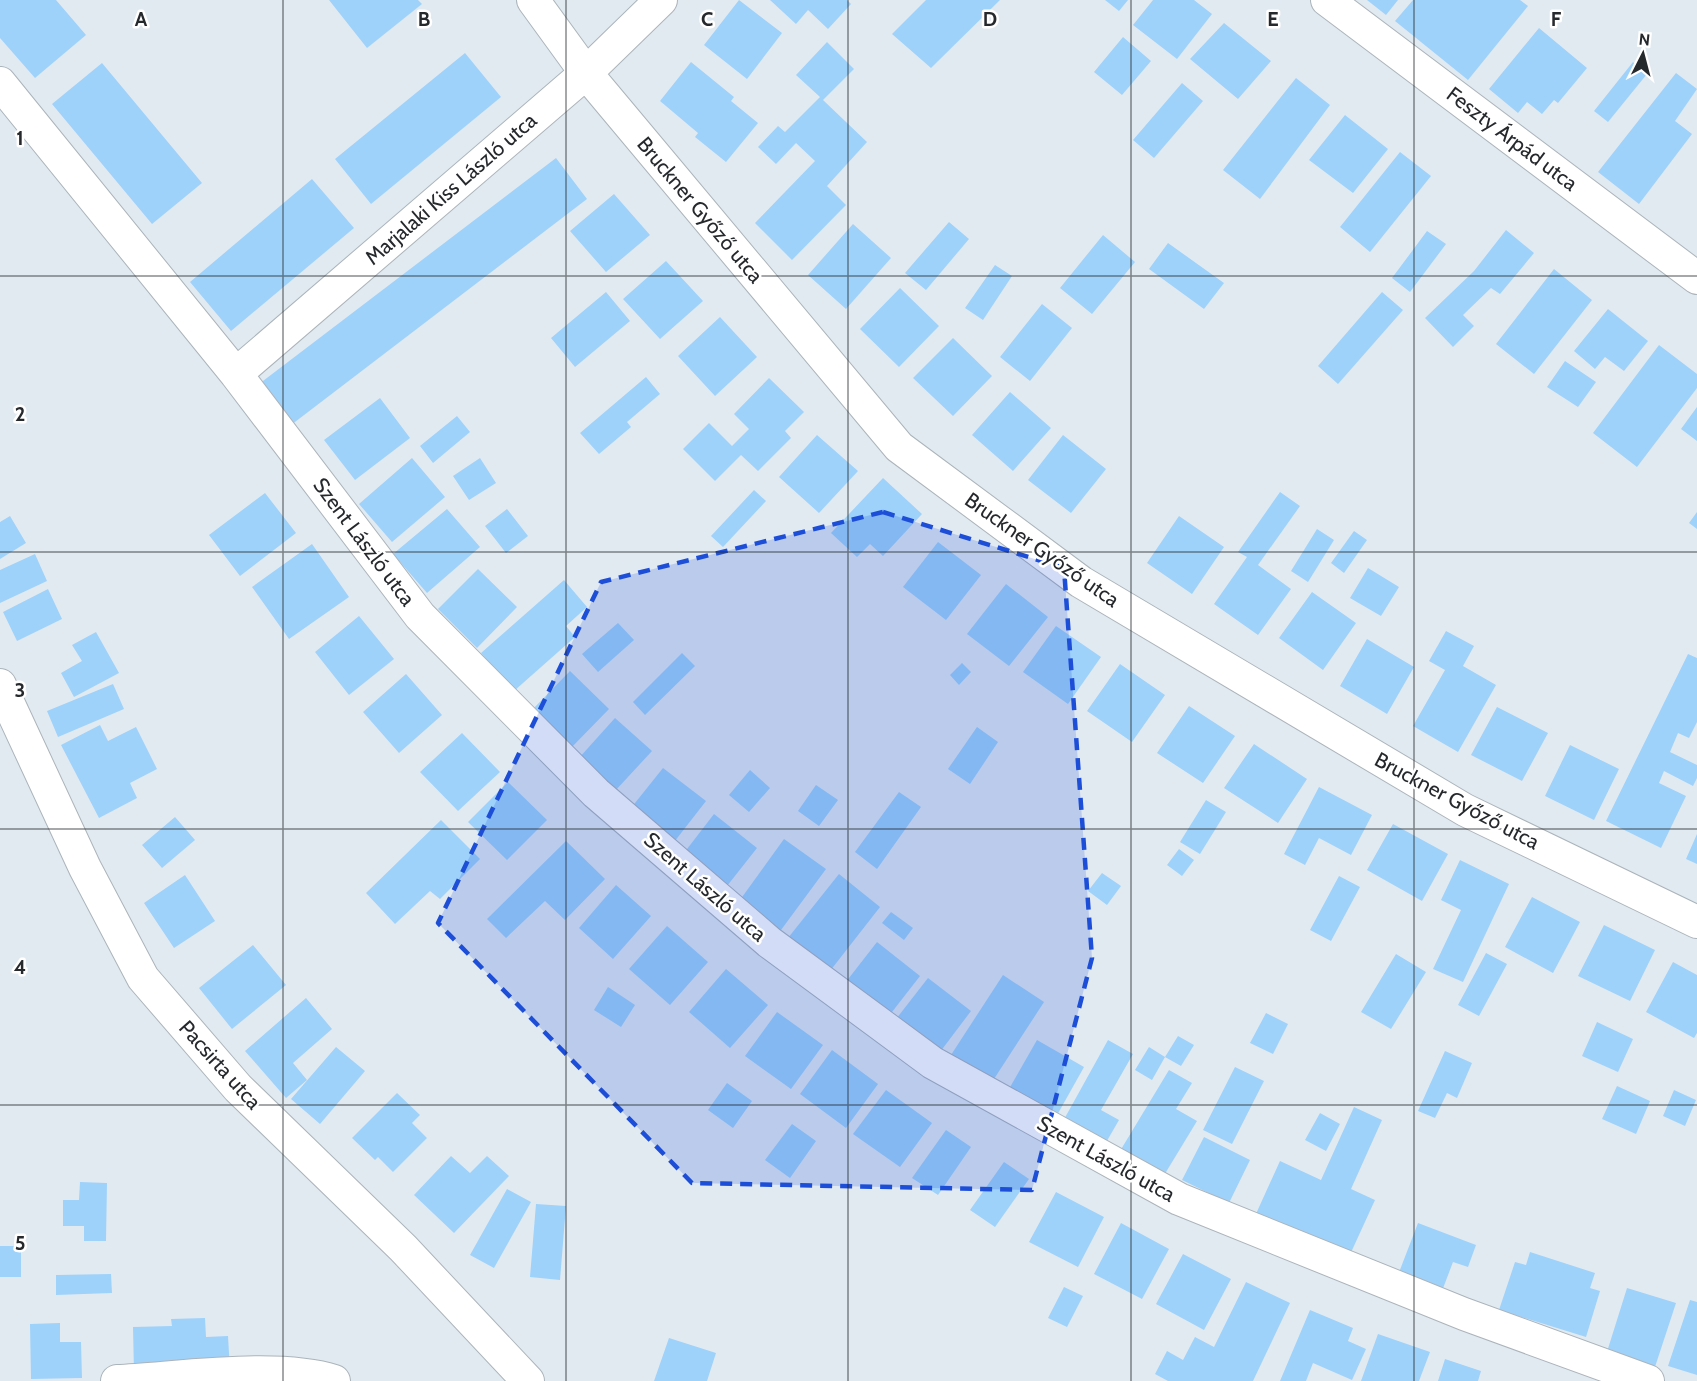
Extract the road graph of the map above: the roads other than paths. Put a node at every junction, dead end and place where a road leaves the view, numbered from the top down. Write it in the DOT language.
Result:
graph roads {
  1 [pos="533,0"];
  2 [pos="661,0"];
  3 [pos="1327,0"];
  4 [pos="586,73"];
  5 [pos="0,83"];
  6 [pos="1697,278"];
  7 [pos="236,374"];
  8 [pos="0,685"];
  9 [pos="1697,922"];
  10 [pos="530,1379"];
  11 [pos="117,1381"];
  12 [pos="334,1381"];
  13 [pos="1648,1381"];
  1 -- 4 [label="street, Bruckner Győző utca"];
  2 -- 4 [label="street, Marjalaki Kiss László utca"];
  3 -- 6 [label="street, Feszty Árpád utca"];
  4 -- 7 [label="street, Marjalaki Kiss László utca"];
  4 -- 9 [label="street, Bruckner Győző utca"];
  5 -- 7 [label="street, Szent László utca"];
  7 -- 13 [label="street, Szent László utca"];
  8 -- 10 [label="street, Pacsirta utca"];
  11 -- 12 [label="street"];
}
